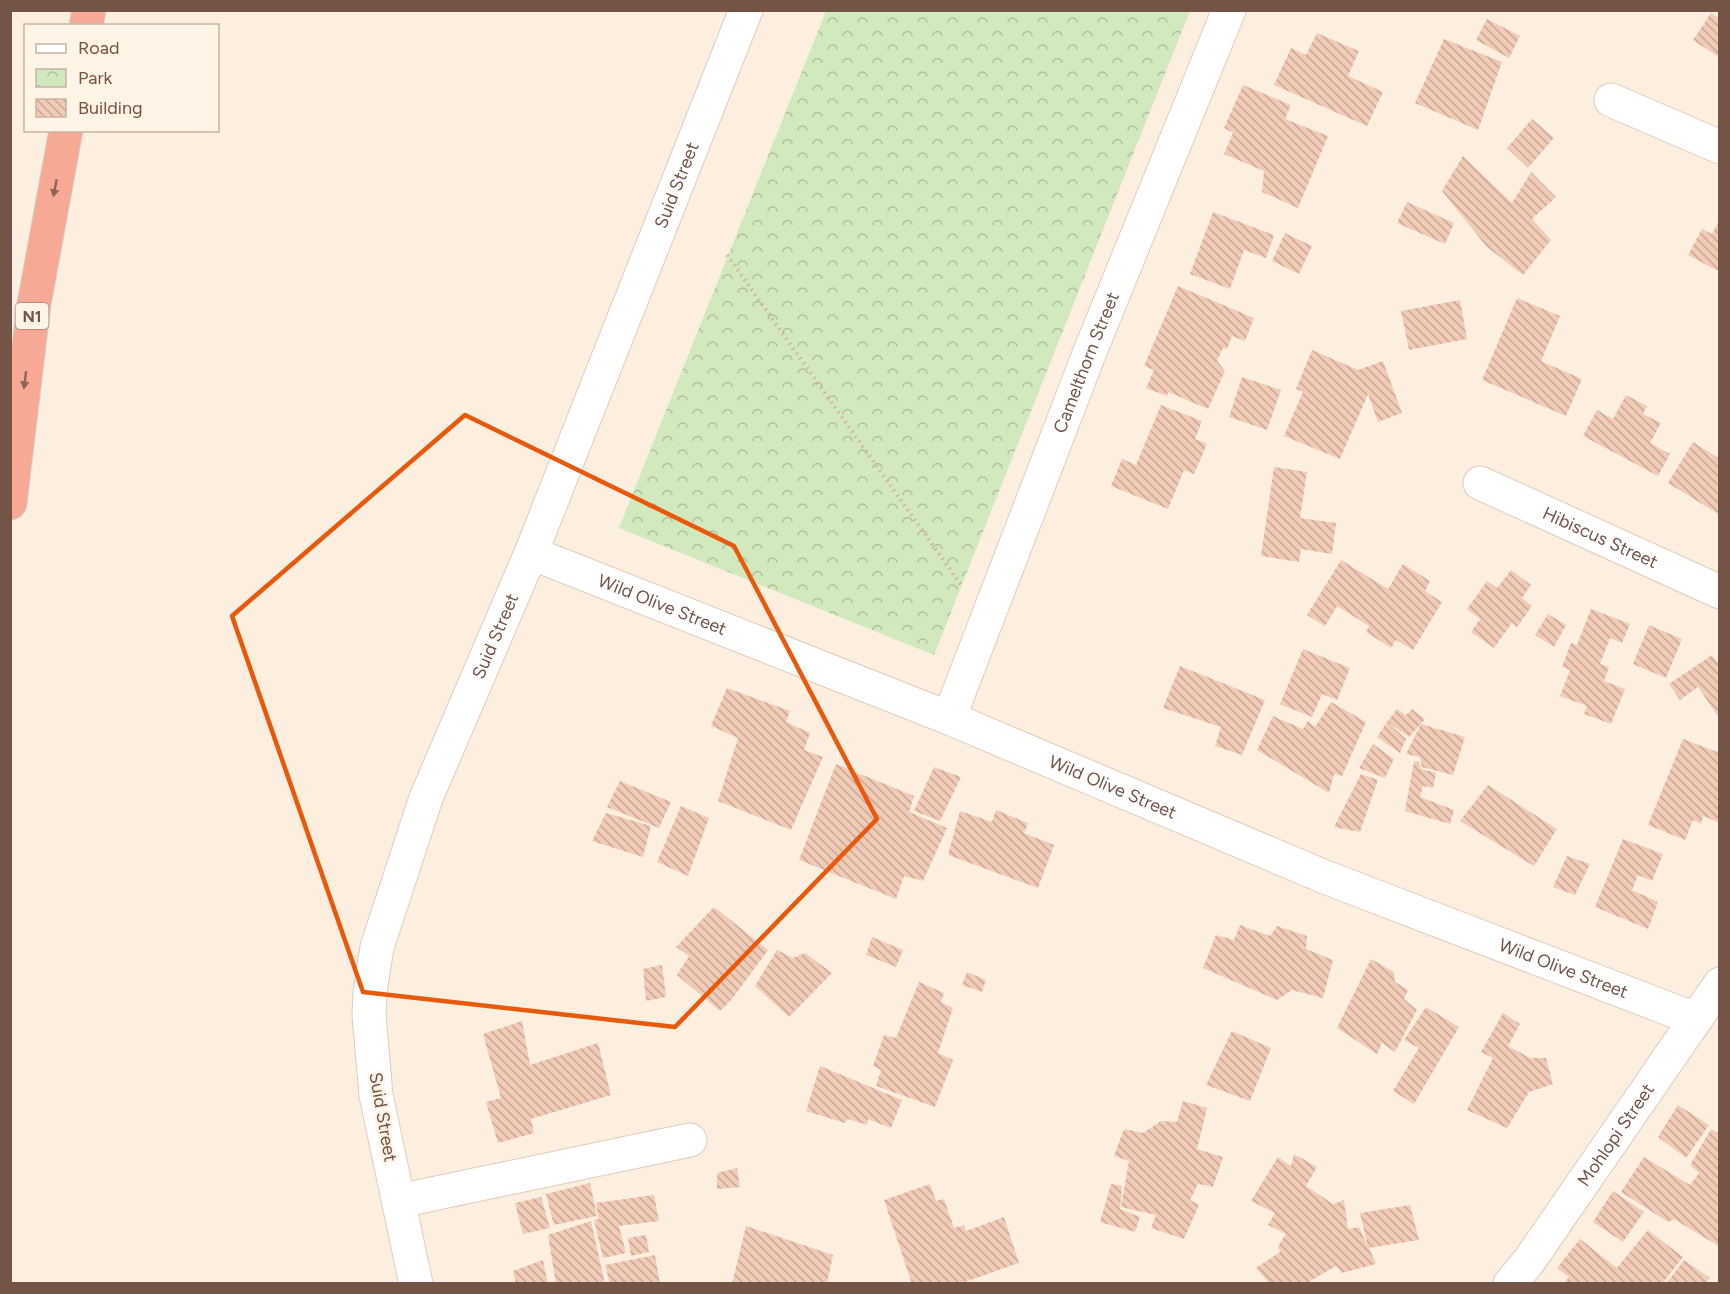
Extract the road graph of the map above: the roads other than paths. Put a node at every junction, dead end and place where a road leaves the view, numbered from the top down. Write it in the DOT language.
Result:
graph roads {
  1 [pos="746,10"];
  2 [pos="1229,10"];
  3 [pos="1611,100"];
  4 [pos="66,132"];
  5 [pos="1719,147"];
  6 [pos="1480,483"];
  7 [pos="10,503"];
  8 [pos="531,552"];
  9 [pos="1719,592"];
  10 [pos="949,718"];
  11 [pos="1719,984"];
  12 [pos="1695,1019"];
  13 [pos="690,1140"];
  14 [pos="399,1201"];
  15 [pos="416,1284"];
  16 [pos="1510,1284"];
  1 -- 8 [label="street, Suid Street"];
  2 -- 10 [label="street, Camelthorn Street"];
  3 -- 5 [label="street"];
  4 -- 7 [label="highway, N1, one-way"];
  6 -- 9 [label="street, Hibiscus Street"];
  8 -- 10 [label="street, Wild Olive Street"];
  8 -- 14 [label="street, Suid Street"];
  10 -- 12 [label="street, Wild Olive Street"];
  11 -- 12 [label="street, Mohlopi Street"];
  12 -- 16 [label="street, Mohlopi Street"];
  13 -- 14 [label="street"];
  14 -- 15 [label="street, Suid Street"];
}
